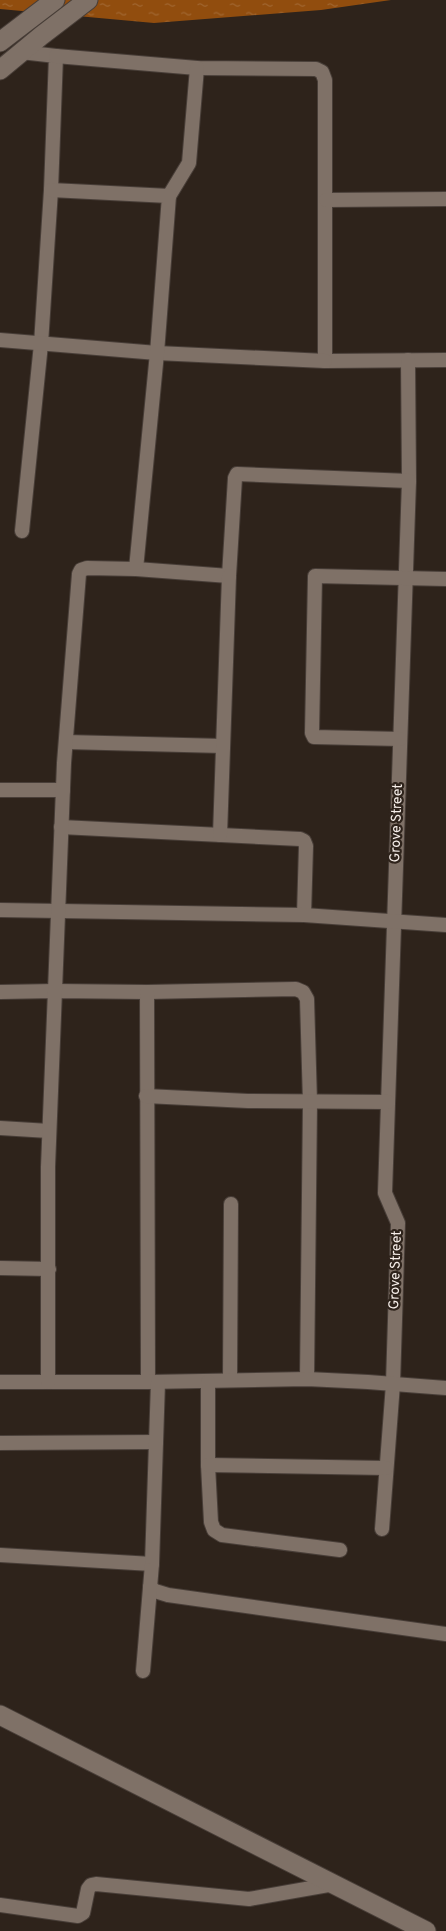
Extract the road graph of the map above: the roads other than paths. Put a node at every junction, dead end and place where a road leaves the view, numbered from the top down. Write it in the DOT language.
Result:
graph roads {
  1 [pos="55,0"];
  2 [pos="88,0"];
  3 [pos="3,39"];
  4 [pos="21,52"];
  5 [pos="56,56"];
  6 [pos="197,68"];
  7 [pos="0,70"];
  8 [pos="51,190"];
  9 [pos="169,196"];
  10 [pos="446,199"];
  11 [pos="326,200"];
  12 [pos="0,340"];
  13 [pos="41,344"];
  14 [pos="157,353"];
  15 [pos="408,360"];
  16 [pos="446,360"];
  17 [pos="325,361"];
  18 [pos="409,481"];
  19 [pos="22,531"];
  20 [pos="136,569"];
  21 [pos="229,576"];
  22 [pos="406,578"];
  23 [pos="446,579"];
  24 [pos="400,739"];
  25 [pos="66,742"];
  26 [pos="223,746"];
  27 [pos="0,790"];
  28 [pos="63,790"];
  29 [pos="61,827"];
  30 [pos="220,835"];
  31 [pos="0,910"];
  32 [pos="58,912"];
  33 [pos="304,915"];
  34 [pos="394,922"];
  35 [pos="446,925"];
  36 [pos="55,991"];
  37 [pos="0,992"];
  38 [pos="147,992"];
  39 [pos="146,1096"];
  40 [pos="310,1102"];
  41 [pos="388,1102"];
  42 [pos="0,1128"];
  43 [pos="49,1131"];
  44 [pos="231,1204"];
  45 [pos="0,1268"];
  46 [pos="48,1269"];
  47 [pos="230,1380"];
  48 [pos="307,1380"];
  49 [pos="0,1382"];
  50 [pos="48,1382"];
  51 [pos="153,1382"];
  52 [pos="208,1382"];
  53 [pos="393,1384"];
  54 [pos="446,1388"];
  55 [pos="156,1442"];
  56 [pos="0,1443"];
  57 [pos="208,1465"];
  58 [pos="386,1468"];
  59 [pos="382,1529"];
  60 [pos="340,1550"];
  61 [pos="0,1555"];
  62 [pos="152,1564"];
  63 [pos="150,1587"];
  64 [pos="446,1634"];
  65 [pos="143,1671"];
  66 [pos="0,1715"];
  67 [pos="334,1884"];
  68 [pos="0,1905"];
  69 [pos="426,1931"];
  1 -- 3 [label="street"];
  2 -- 4 [label="street"];
  4 -- 5 [label="street"];
  4 -- 7 [label="street"];
  5 -- 6 [label="street"];
  5 -- 8 [label="street"];
  6 -- 9 [label="street"];
  6 -- 11 [label="street"];
  8 -- 9 [label="street"];
  8 -- 13 [label="street"];
  9 -- 14 [label="street"];
  10 -- 11 [label="street"];
  11 -- 17 [label="street"];
  12 -- 13 [label="street"];
  13 -- 14 [label="street"];
  13 -- 19 [label="street"];
  14 -- 17 [label="street"];
  14 -- 20 [label="street"];
  15 -- 16 [label="street"];
  15 -- 17 [label="street"];
  15 -- 18 [label="street, Grove Street"];
  18 -- 21 [label="street"];
  18 -- 22 [label="street, Grove Street"];
  20 -- 21 [label="street"];
  20 -- 25 [label="street"];
  21 -- 26 [label="street"];
  22 -- 23 [label="street"];
  22 -- 24 [label="street, Grove Street"];
  22 -- 24 [label="street"];
  24 -- 34 [label="street, Grove Street"];
  25 -- 26 [label="street"];
  25 -- 28 [label="street"];
  26 -- 30 [label="street"];
  27 -- 28 [label="street"];
  28 -- 29 [label="street"];
  29 -- 30 [label="street"];
  29 -- 32 [label="street"];
  30 -- 33 [label="street"];
  31 -- 32 [label="street"];
  32 -- 33 [label="street"];
  32 -- 36 [label="street"];
  33 -- 34 [label="street"];
  34 -- 35 [label="street"];
  34 -- 41 [label="street, Grove Street"];
  36 -- 37 [label="street"];
  36 -- 38 [label="street"];
  36 -- 43 [label="street"];
  38 -- 39 [label="street"];
  38 -- 40 [label="street"];
  39 -- 40 [label="street"];
  39 -- 51 [label="street"];
  40 -- 41 [label="street"];
  40 -- 48 [label="street"];
  41 -- 53 [label="street, Grove Street"];
  42 -- 43 [label="street"];
  43 -- 46 [label="street"];
  44 -- 47 [label="street"];
  45 -- 46 [label="street"];
  46 -- 50 [label="street"];
  47 -- 48 [label="street"];
  47 -- 52 [label="street"];
  48 -- 53 [label="street"];
  49 -- 50 [label="street"];
  50 -- 51 [label="street"];
  51 -- 52 [label="street"];
  51 -- 55 [label="street"];
  52 -- 57 [label="street"];
  53 -- 54 [label="street"];
  53 -- 58 [label="street, Grove Street"];
  55 -- 56 [label="street"];
  55 -- 62 [label="street"];
  57 -- 58 [label="street"];
  57 -- 60 [label="street"];
  58 -- 59 [label="street, Grove Street"];
  61 -- 62 [label="street"];
  62 -- 63 [label="street"];
  63 -- 64 [label="street"];
  63 -- 65 [label="street"];
  66 -- 67 [label="street"];
  67 -- 68 [label="street"];
  67 -- 69 [label="street"];
}
